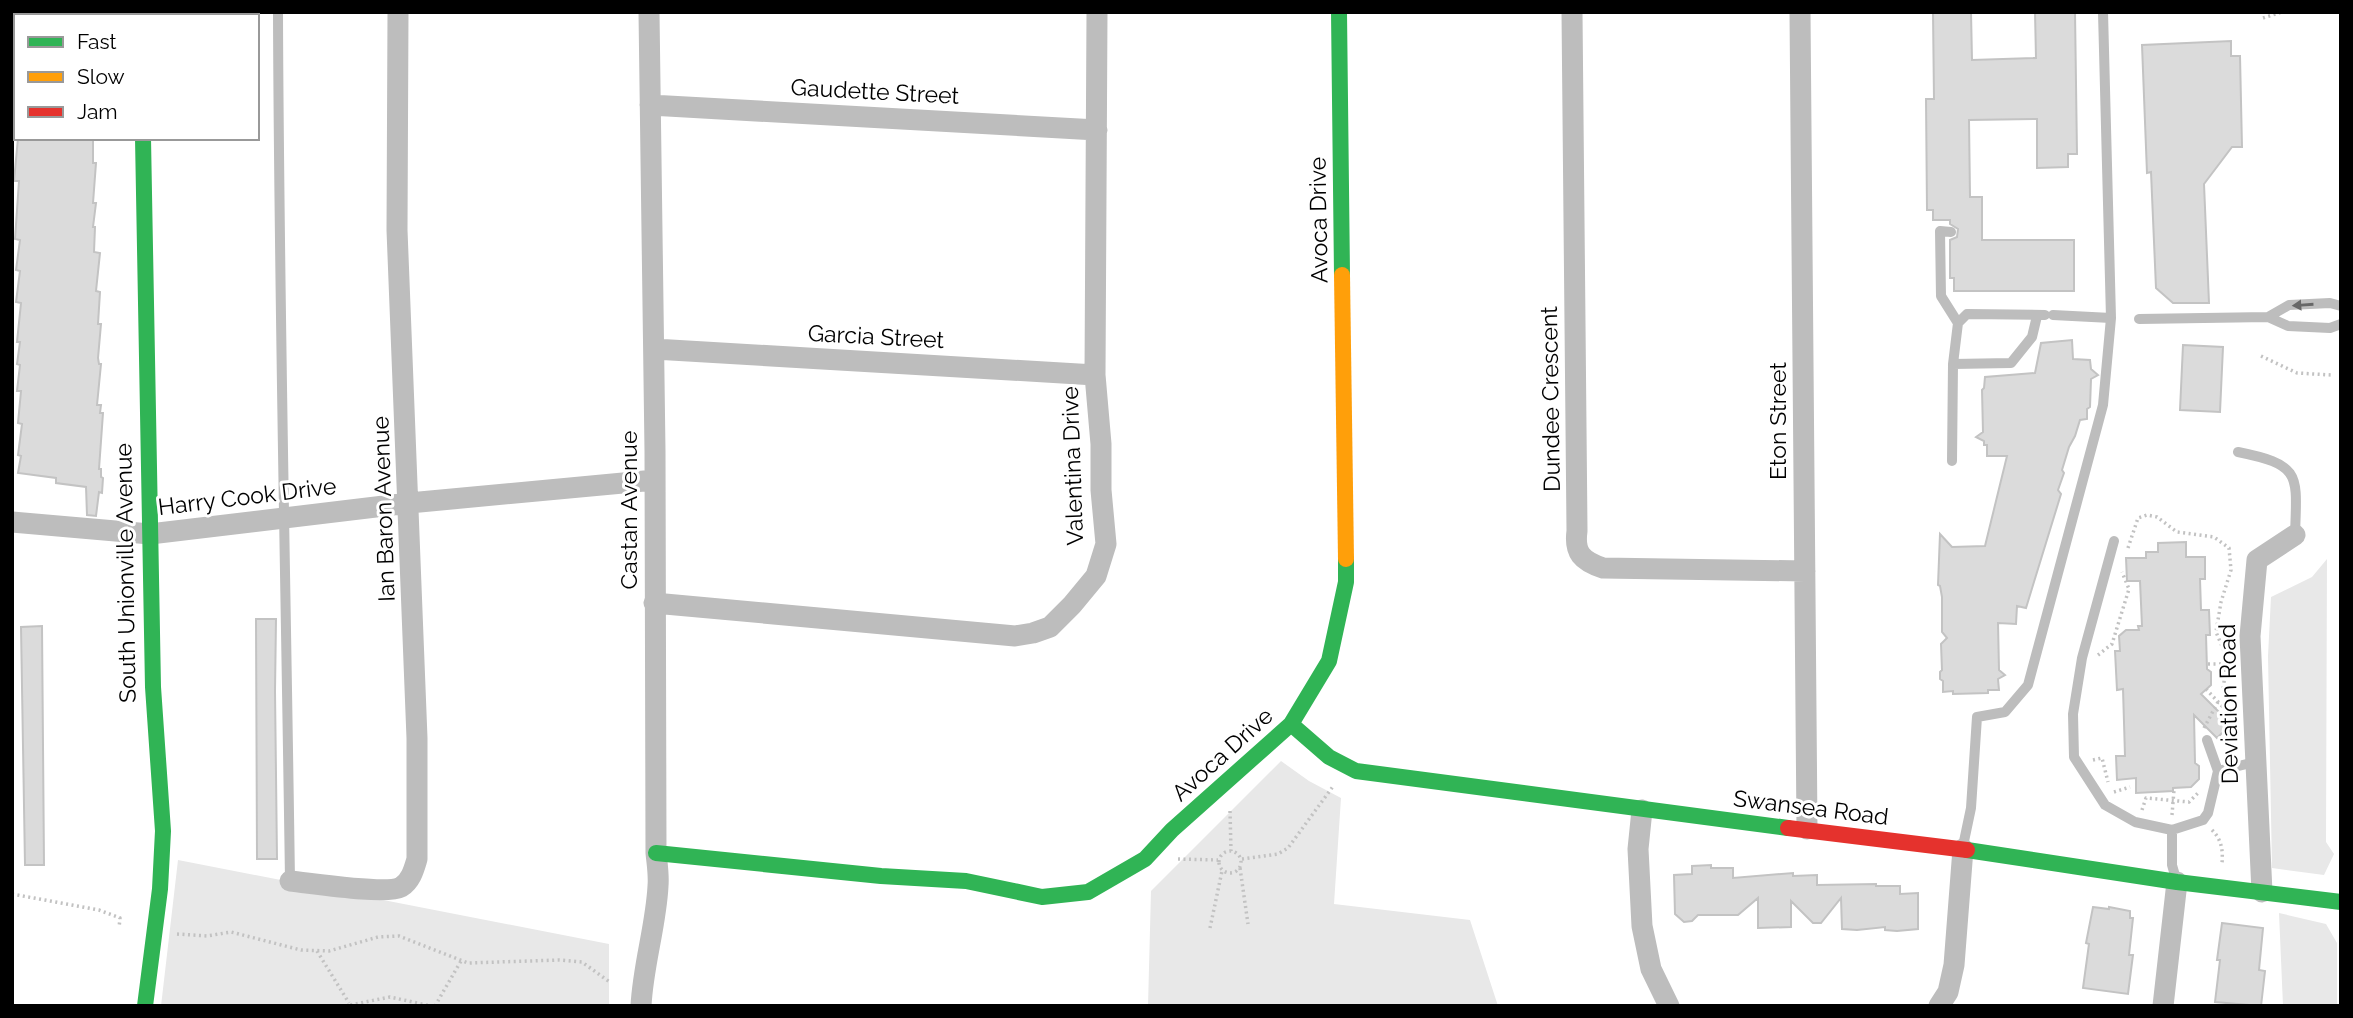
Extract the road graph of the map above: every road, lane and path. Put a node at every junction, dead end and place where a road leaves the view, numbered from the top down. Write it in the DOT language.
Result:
graph roads {
  1 [pos="278,12"];
  2 [pos="398,12"];
  3 [pos="649,12"];
  4 [pos="1097,12"];
  5 [pos="1339,12"];
  6 [pos="1572,12"];
  7 [pos="1800,12"];
  8 [pos="2103,12"];
  9 [pos="2282,12"];
  10 [pos="2263,18"];
  11 [pos="650,105"];
  12 [pos="1097,130"];
  13 [pos="143,140"];
  14 [pos="1951,232"];
  15 [pos="2341,306"];
  16 [pos="2045,315"];
  17 [pos="2268,317"];
  18 [pos="2111,318"];
  19 [pos="2139,320"];
  20 [pos="1958,323"];
  21 [pos="2341,324"];
  22 [pos="654,349"];
  23 [pos="2261,356"];
  24 [pos="1953,364"];
  25 [pos="1095,375"];
  26 [pos="2331,375"];
  27 [pos="2238,452"];
  28 [pos="1952,461"];
  29 [pos="655,480"];
  30 [pos="409,503"];
  31 [pos="285,519"];
  32 [pos="12,522"];
  33 [pos="150,534"];
  34 [pos="2295,535"];
  35 [pos="2114,541"];
  36 [pos="2125,555"];
  37 [pos="2123,564"];
  38 [pos="1805,571"];
  39 [pos="654,603"];
  40 [pos="2094,660"];
  41 [pos="2208,664"];
  42 [pos="2228,664"];
  43 [pos="2206,689"];
  44 [pos="2219,700"];
  45 [pos="2230,701"];
  46 [pos="2253,710"];
  47 [pos="1291,724"];
  48 [pos="2205,735"];
  49 [pos="2088,760"];
  50 [pos="2255,762"];
  51 [pos="1346,766"];
  52 [pos="2218,771"];
  53 [pos="1228,779"];
  54 [pos="2130,787"];
  55 [pos="2205,787"];
  56 [pos="2174,790"];
  57 [pos="2114,792"];
  58 [pos="2121,798"];
  59 [pos="2174,800"];
  60 [pos="2135,808"];
  61 [pos="1642,810"];
  62 [pos="1807,830"];
  63 [pos="2172,830"];
  64 [pos="1963,849"];
  65 [pos="1231,851"];
  66 [pos="656,853"];
  67 [pos="1145,859"];
  68 [pos="1242,859"];
  69 [pos="1218,860"];
  70 [pos="1240,867"];
  71 [pos="1222,871"];
  72 [pos="290,881"];
  73 [pos="2177,882"];
  74 [pos="2262,892"];
  75 [pos="12,894"];
  76 [pos="2341,902"];
  77 [pos="1248,925"];
  78 [pos="119,928"];
  79 [pos="1210,928"];
  80 [pos="184,935"];
  81 [pos="317,951"];
  82 [pos="461,961"];
  83 [pos="611,983"];
  84 [pos="347,1005"];
  85 [pos="145,1006"];
  86 [pos="433,1006"];
  87 [pos="640,1006"];
  88 [pos="1669,1006"];
  89 [pos="1939,1006"];
  90 [pos="2163,1006"];
  1 -- 31 [label="lane"];
  2 -- 30 [label="street, Ian Baron Avenue"];
  3 -- 11 [label="street, Castan Avenue"];
  4 -- 12 [label="street, Valentina Drive"];
  5 -- 47 [label="street, Avoca Drive"];
  6 -- 38 [label="street, Dundee Crescent"];
  7 -- 38 [label="street, Eton Street"];
  8 -- 18 [label="lane"];
  9 -- 10 [label="path"];
  11 -- 12 [label="street, Gaudette Street"];
  11 -- 22 [label="street, Castan Avenue"];
  12 -- 25 [label="street, Valentina Drive"];
  13 -- 33 [label="street, South Unionville Avenue"];
  14 -- 20 [label="lane"];
  15 -- 17 [label="lane, one-way"];
  16 -- 18 [label="lane"];
  16 -- 20 [label="lane"];
  16 -- 24 [label="lane"];
  17 -- 19 [label="lane"];
  17 -- 21 [label="lane"];
  18 -- 64 [label="lane"];
  20 -- 24 [label="lane"];
  22 -- 25 [label="street, Garcia Street"];
  22 -- 29 [label="street, Castan Avenue"];
  23 -- 26 [label="path"];
  24 -- 28 [label="lane"];
  25 -- 39 [label="street, Valentina Drive"];
  27 -- 34 [label="lane"];
  29 -- 30 [label="street, Harry Cook Drive"];
  29 -- 39 [label="street, Castan Avenue"];
  30 -- 31 [label="street, Harry Cook Drive"];
  30 -- 72 [label="street, Ian Baron Avenue"];
  31 -- 33 [label="street, Harry Cook Drive"];
  31 -- 72 [label="lane"];
  32 -- 33 [label="street, Harry Cook Drive"];
  33 -- 85 [label="street, South Unionville Avenue"];
  34 -- 46 [label="street, Deviation Road"];
  35 -- 63 [label="lane"];
  36 -- 42 [label="path"];
  37 -- 40 [label="path"];
  38 -- 62 [label="street, Eton Street"];
  39 -- 66 [label="street, Castan Avenue"];
  41 -- 42 [label="path"];
  42 -- 45 [label="path"];
  43 -- 44 [label="path"];
  44 -- 45 [label="path"];
  44 -- 48 [label="path"];
  45 -- 46 [label="path"];
  46 -- 50 [label="street, Deviation Road"];
  47 -- 51 [label="street, Swansea Road"];
  47 -- 53 [label="street, Avoca Drive"];
  48 -- 52 [label="lane"];
  49 -- 57 [label="path"];
  50 -- 52 [label="lane"];
  50 -- 74 [label="street, Deviation Road"];
  51 -- 61 [label="street, Swansea Road"];
  51 -- 68 [label="path"];
  52 -- 63 [label="lane"];
  53 -- 65 [label="path"];
  53 -- 67 [label="street, Avoca Drive"];
  54 -- 57 [label="path"];
  55 -- 59 [label="path"];
  56 -- 59 [label="path"];
  57 -- 58 [label="path"];
  59 -- 60 [label="path"];
  59 -- 63 [label="path"];
  61 -- 62 [label="street, Swansea Road"];
  61 -- 88 [label="street"];
  62 -- 64 [label="street, Swansea Road"];
  63 -- 73 [label="lane"];
  64 -- 73 [label="street, Swansea Road"];
  64 -- 89 [label="street"];
  65 -- 68 [label="path"];
  65 -- 69 [label="path"];
  66 -- 67 [label="street, Avoca Drive"];
  66 -- 87 [label="street, Castan Avenue"];
  67 -- 69 [label="path"];
  68 -- 70 [label="path"];
  69 -- 71 [label="path"];
  70 -- 71 [label="path"];
  70 -- 77 [label="path"];
  71 -- 79 [label="path"];
  73 -- 74 [label="street, Swansea Road"];
  73 -- 90 [label="street"];
  74 -- 76 [label="street, Swansea Road"];
  75 -- 78 [label="path"];
  80 -- 81 [label="path"];
  81 -- 82 [label="path"];
  81 -- 84 [label="path"];
  82 -- 83 [label="path"];
  82 -- 86 [label="path"];
  84 -- 86 [label="path"];
}
